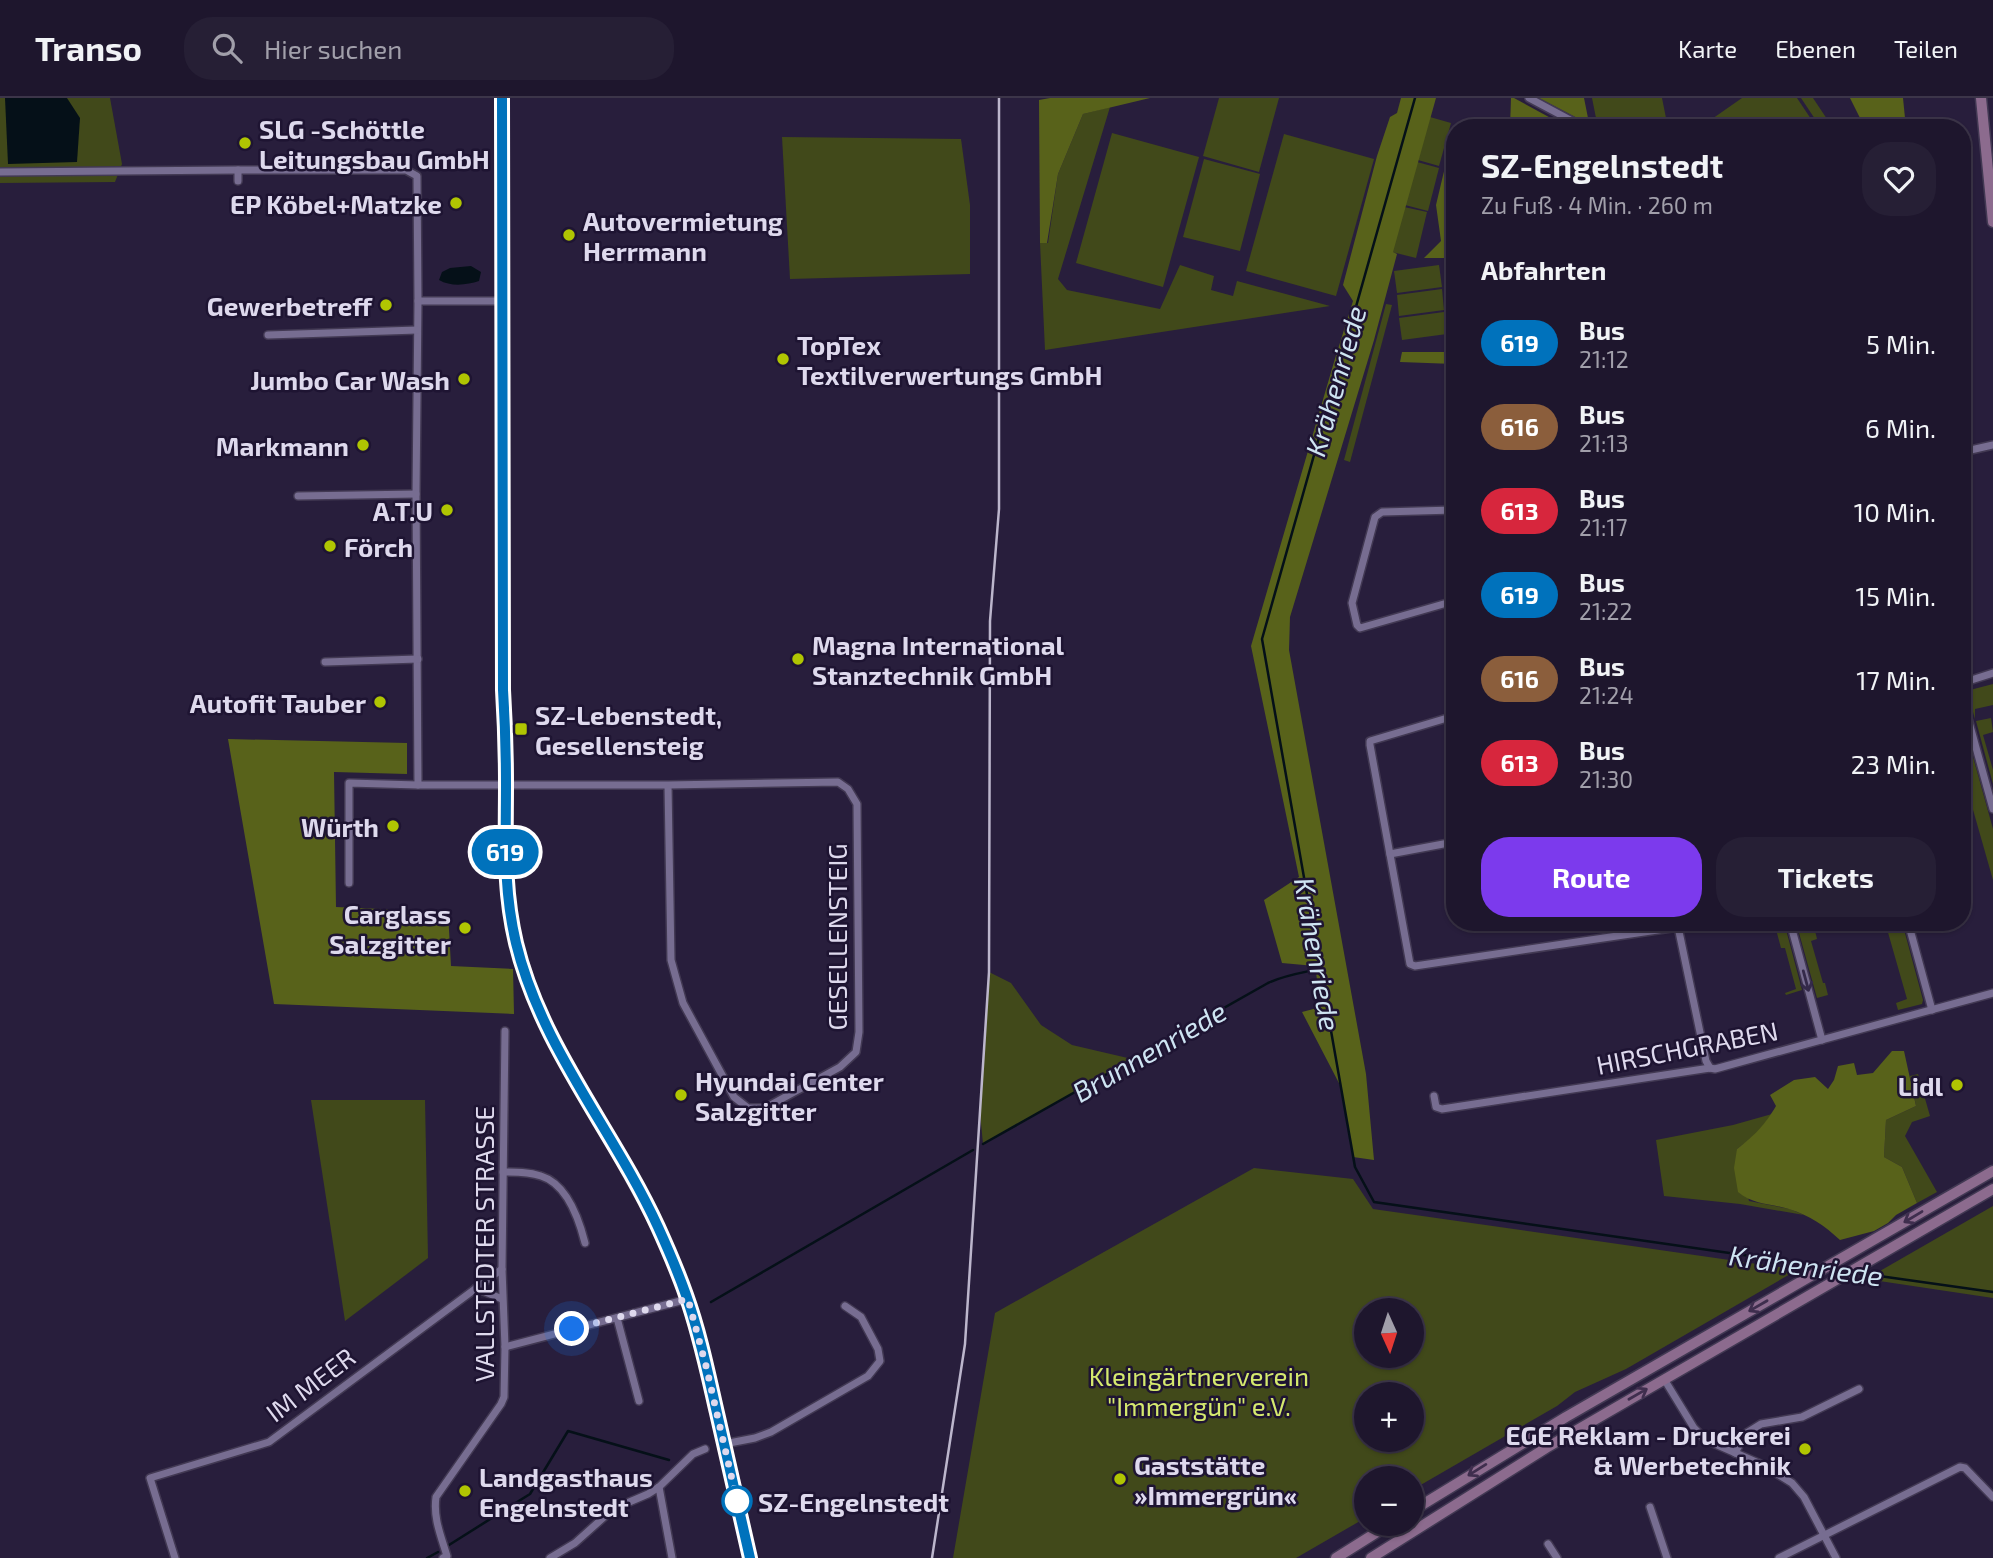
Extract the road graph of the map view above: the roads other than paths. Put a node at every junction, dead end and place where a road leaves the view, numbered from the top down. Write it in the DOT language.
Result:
graph roads {
  1 [pos="502,98"];
  2 [pos="1529,98"];
  3 [pos="1981,98"];
  4 [pos="1568,119"];
  5 [pos="238,170"];
  6 [pos="0,172"];
  7 [pos="1991,173"];
  8 [pos="238,181"];
  9 [pos="1993,222"];
  10 [pos="418,301"];
  11 [pos="503,301"];
  12 [pos="416,330"];
  13 [pos="268,335"];
  14 [pos="1993,445"];
  15 [pos="1971,450"];
  16 [pos="416,494"];
  17 [pos="298,496"];
  18 [pos="1446,510"];
  19 [pos="1446,603"];
  20 [pos="418,659"];
  21 [pos="325,662"];
  22 [pos="1993,673"];
  23 [pos="1971,679"];
  24 [pos="1446,718"];
  25 [pos="1971,730"];
  26 [pos="418,785"];
  27 [pos="506,785"];
  28 [pos="668,785"];
  29 [pos="1993,809"];
  30 [pos="1446,844"];
  31 [pos="1390,854"];
  32 [pos="348,883"];
  33 [pos="1639,931"];
  34 [pos="1678,931"];
  35 [pos="1792,931"];
  36 [pos="1910,931"];
  37 [pos="1993,993"];
  38 [pos="1932,1010"];
  39 [pos="505,1031"];
  40 [pos="1822,1040"];
  41 [pos="1710,1068"];
  42 [pos="1434,1096"];
  43 [pos="1993,1171"];
  44 [pos="503,1172"];
  45 [pos="1993,1189"];
  46 [pos="1941,1200"];
  47 [pos="1949,1214"];
  48 [pos="585,1242"];
  49 [pos="502,1269"];
  50 [pos="476,1288"];
  51 [pos="502,1299"];
  52 [pos="688,1299"];
  53 [pos="845,1306"];
  54 [pos="617,1318"];
  55 [pos="505,1347"];
  56 [pos="1657,1365"];
  57 [pos="1664,1379"];
  58 [pos="1859,1389"];
  59 [pos="639,1401"];
  60 [pos="724,1444"];
  61 [pos="705,1449"];
  62 [pos="1735,1453"];
  63 [pos="659,1487"];
  64 [pos="1993,1497"];
  65 [pos="1424,1504"];
  66 [pos="1650,1507"];
  67 [pos="1824,1535"];
  68 [pos="1372,1536"];
  69 [pos="1548,1544"];
  70 [pos="446,1557"];
  71 [pos="174,1558"];
  72 [pos="550,1558"];
  73 [pos="672,1558"];
  74 [pos="750,1558"];
  75 [pos="1336,1558"];
  76 [pos="1371,1558"];
  77 [pos="1557,1558"];
  78 [pos="1667,1558"];
  79 [pos="1779,1558"];
  80 [pos="1836,1558"];
  1 -- 11 [label="main road"];
  2 -- 4 [label="street"];
  3 -- 7 [label="main road"];
  5 -- 6 [label="street"];
  5 -- 8 [label="street"];
  5 -- 10 [label="street"];
  7 -- 9 [label="main road"];
  10 -- 11 [label="street"];
  10 -- 12 [label="street"];
  11 -- 27 [label="main road"];
  12 -- 13 [label="street"];
  12 -- 16 [label="street"];
  14 -- 15 [label="street"];
  16 -- 17 [label="street"];
  16 -- 20 [label="street"];
  18 -- 19 [label="street"];
  20 -- 21 [label="street"];
  20 -- 26 [label="street"];
  22 -- 23 [label="street"];
  24 -- 31 [label="street"];
  25 -- 29 [label="street"];
  26 -- 27 [label="street, GESELLENSTEIG"];
  26 -- 32 [label="street, GESELLENSTEIG"];
  27 -- 28 [label="street, GESELLENSTEIG"];
  27 -- 52 [label="main road"];
  28 -- 28 [label="street, GESELLENSTEIG"];
  30 -- 31 [label="street"];
  31 -- 33 [label="street"];
  34 -- 41 [label="street"];
  35 -- 40 [label="street, one-way"];
  36 -- 38 [label="street"];
  37 -- 38 [label="street, HIRSCHGRABEN"];
  38 -- 40 [label="street, HIRSCHGRABEN"];
  39 -- 44 [label="street, VALLSTEDTER STRASSE"];
  40 -- 41 [label="street, HIRSCHGRABEN"];
  41 -- 42 [label="street, HIRSCHGRABEN"];
  43 -- 46 [label="main road"];
  44 -- 48 [label="street"];
  44 -- 49 [label="street, VALLSTEDTER STRASSE"];
  45 -- 47 [label="main road"];
  46 -- 47 [label="main road"];
  46 -- 56 [label="main road, one-way"];
  47 -- 57 [label="main road"];
  49 -- 50 [label="street, IM MEER"];
  49 -- 51 [label="street, VALLSTEDTER STRASSE"];
  50 -- 51 [label="street"];
  50 -- 71 [label="street, IM MEER"];
  51 -- 55 [label="street, VALLSTEDTER STRASSE"];
  52 -- 54 [label="street"];
  52 -- 60 [label="main road"];
  53 -- 60 [label="street"];
  54 -- 55 [label="street"];
  54 -- 59 [label="street"];
  55 -- 70 [label="street, VALLSTEDTER STRASSE"];
  56 -- 57 [label="main road"];
  56 -- 65 [label="main road, one-way"];
  57 -- 62 [label="street"];
  76 -- 57 [label="main road, one-way"];
  58 -- 62 [label="street"];
  60 -- 74 [label="main road"];
  61 -- 63 [label="street"];
  62 -- 67 [label="street"];
  63 -- 72 [label="street"];
  63 -- 73 [label="street"];
  64 -- 67 [label="street"];
  66 -- 78 [label="street"];
  67 -- 79 [label="street"];
  67 -- 80 [label="street"];
  68 -- 75 [label="main road"];
  69 -- 77 [label="street"];
}
